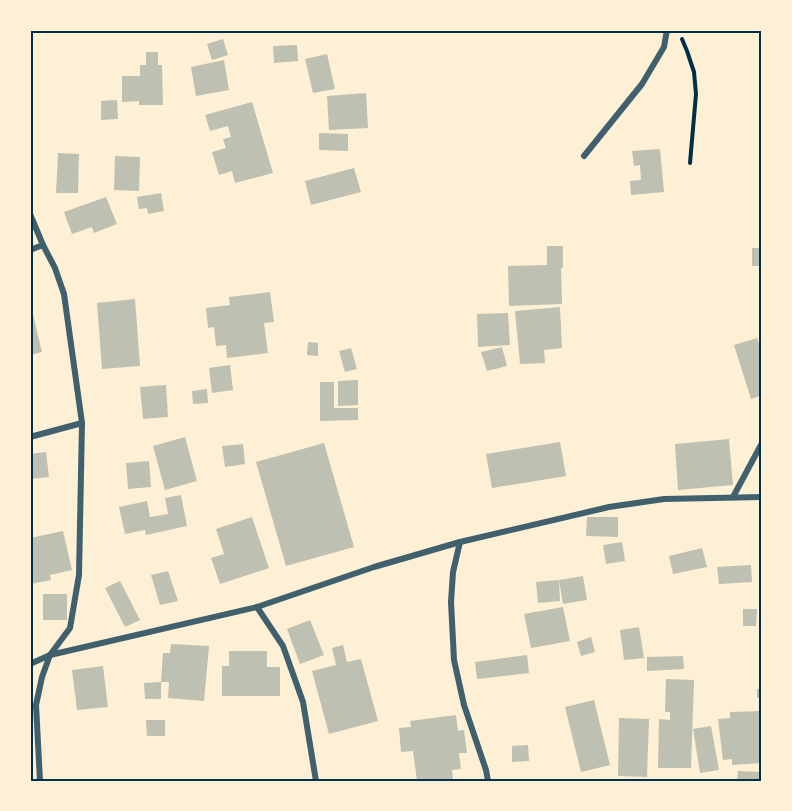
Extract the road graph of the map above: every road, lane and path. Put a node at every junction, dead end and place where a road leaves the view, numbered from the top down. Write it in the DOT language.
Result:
graph roads {
  1 [pos="667,30"];
  2 [pos="677,30"];
  3 [pos="584,156"];
  4 [pos="690,163"];
  5 [pos="30,214"];
  6 [pos="43,245"];
  7 [pos="30,250"];
  8 [pos="82,423"];
  9 [pos="30,437"];
  10 [pos="762,443"];
  11 [pos="733,497"];
  12 [pos="762,497"];
  13 [pos="460,542"];
  14 [pos="257,607"];
  15 [pos="51,655"];
  16 [pos="30,664"];
  17 [pos="40,781"];
  18 [pos="316,781"];
  19 [pos="488,781"];
  1 -- 3 [label="street"];
  2 -- 4 [label="path"];
  5 -- 6 [label="street"];
  6 -- 7 [label="street"];
  6 -- 8 [label="street"];
  8 -- 9 [label="street"];
  8 -- 15 [label="street"];
  10 -- 11 [label="street"];
  11 -- 12 [label="street"];
  11 -- 13 [label="street"];
  13 -- 14 [label="street"];
  13 -- 19 [label="street"];
  14 -- 15 [label="street"];
  14 -- 18 [label="street"];
  15 -- 16 [label="street"];
  15 -- 17 [label="street"];
}
